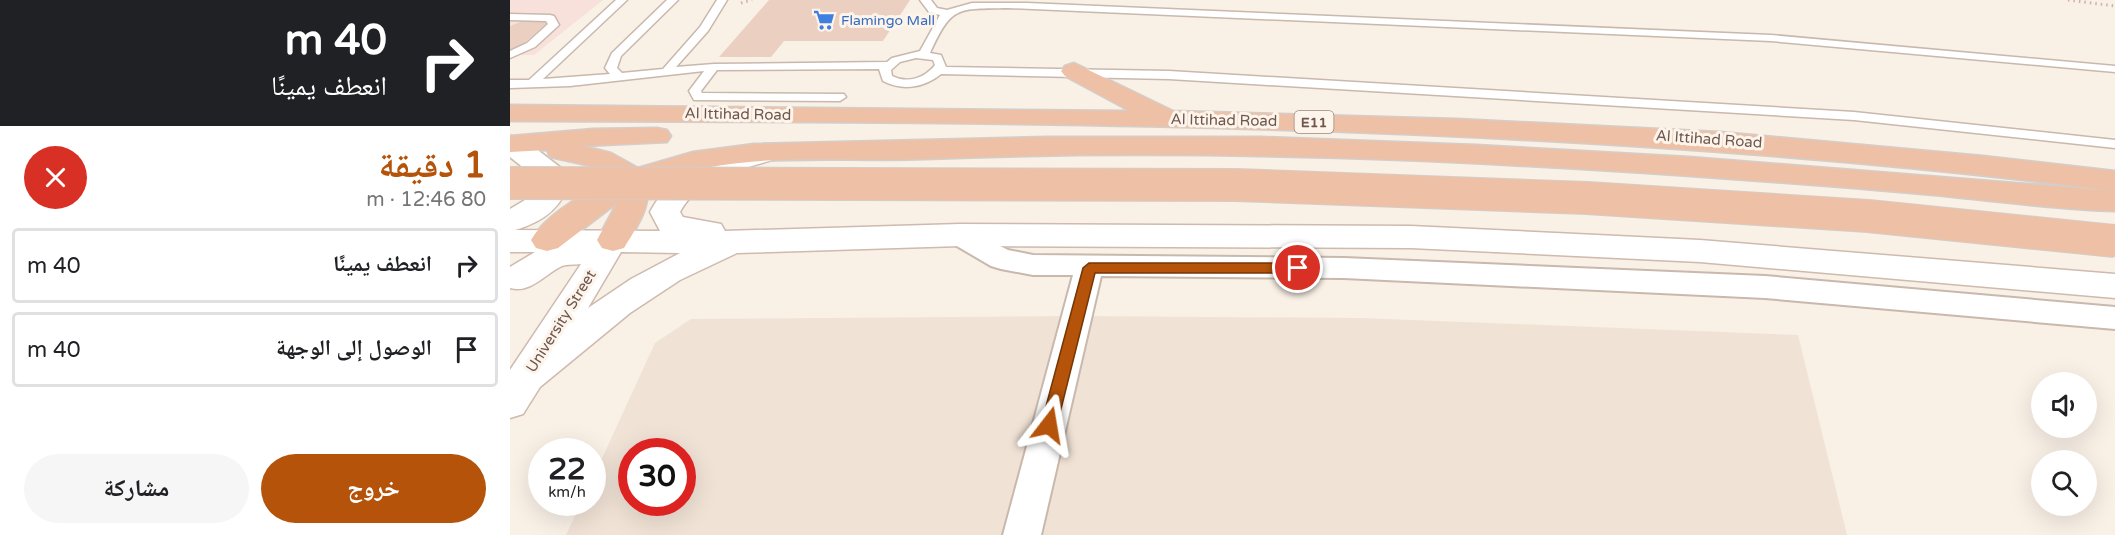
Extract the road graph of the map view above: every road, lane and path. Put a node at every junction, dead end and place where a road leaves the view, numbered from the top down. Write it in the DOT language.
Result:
graph roads {
  1 [pos="622,0"];
  2 [pos="673,0"];
  3 [pos="722,0"];
  4 [pos="925,0"];
  5 [pos="2068,0"];
  6 [pos="2115,6"];
  7 [pos="948,13"];
  8 [pos="510,17"];
  9 [pos="924,54"];
  10 [pos="510,55"];
  11 [pos="889,65"];
  12 [pos="714,68"];
  13 [pos="2115,69"];
  14 [pos="939,70"];
  15 [pos="667,71"];
  16 [pos="1074,71"];
  17 [pos="619,77"];
  18 [pos="510,84"];
  19 [pos="531,84"];
  20 [pos="840,97"];
  21 [pos="510,113"];
  22 [pos="1167,119"];
  23 [pos="511,144"];
  24 [pos="2115,144"];
  25 [pos="964,148"];
  26 [pos="765,153"];
  27 [pos="631,181"];
  28 [pos="2115,181"];
  29 [pos="510,183"];
  30 [pos="2115,201"];
  31 [pos="510,221"];
  32 [pos="960,235"];
  33 [pos="852,237"];
  34 [pos="548,240"];
  35 [pos="614,240"];
  36 [pos="510,241"];
  37 [pos="2115,241"];
  38 [pos="741,242"];
  39 [pos="1089,268"];
  40 [pos="590,276"];
  41 [pos="514,283"];
  42 [pos="2115,286"];
  43 [pos="2115,318"];
  44 [pos="517,391"];
  45 [pos="1022,535"];
  1 -- 19 [label="lane"];
  2 -- 17 [label="lane"];
  3 -- 15 [label="lane"];
  4 -- 7 [label="lane"];
  5 -- 6 [label="path"];
  7 -- 9 [label="lane"];
  7 -- 13 [label="lane"];
  8 -- 10 [label="lane"];
  9 -- 11 [label="lane"];
  9 -- 14 [label="lane"];
  11 -- 12 [label="lane"];
  11 -- 14 [label="lane"];
  12 -- 15 [label="lane"];
  12 -- 20 [label="lane"];
  14 -- 16 [label="lane"];
  15 -- 17 [label="lane"];
  16 -- 22 [label="highway"];
  16 -- 24 [label="lane"];
  17 -- 19 [label="lane"];
  18 -- 19 [label="lane"];
  21 -- 22 [label="highway, Al Ittihad Road / E11"];
  22 -- 28 [label="highway, Al Ittihad Road / E11"];
  23 -- 25 [label="highway"];
  23 -- 27 [label="highway"];
  23 -- 31 [label="main road"];
  25 -- 26 [label="highway"];
  25 -- 30 [label="highway"];
  26 -- 27 [label="highway"];
  26 -- 33 [label="main road"];
  27 -- 34 [label="highway"];
  27 -- 35 [label="highway"];
  29 -- 37 [label="highway, bridge"];
  32 -- 33 [label="main road"];
  32 -- 39 [label="street"];
  32 -- 42 [label="main road"];
  33 -- 38 [label="main road"];
  34 -- 35 [label="main road"];
  34 -- 36 [label="main road"];
  34 -- 41 [label="main road"];
  35 -- 38 [label="main road"];
  35 -- 40 [label="main road, University Street"];
  38 -- 44 [label="main road"];
  39 -- 43 [label="street"];
  39 -- 45 [label="street"];
  40 -- 41 [label="main road"];
  40 -- 44 [label="main road, University Street"];
}
